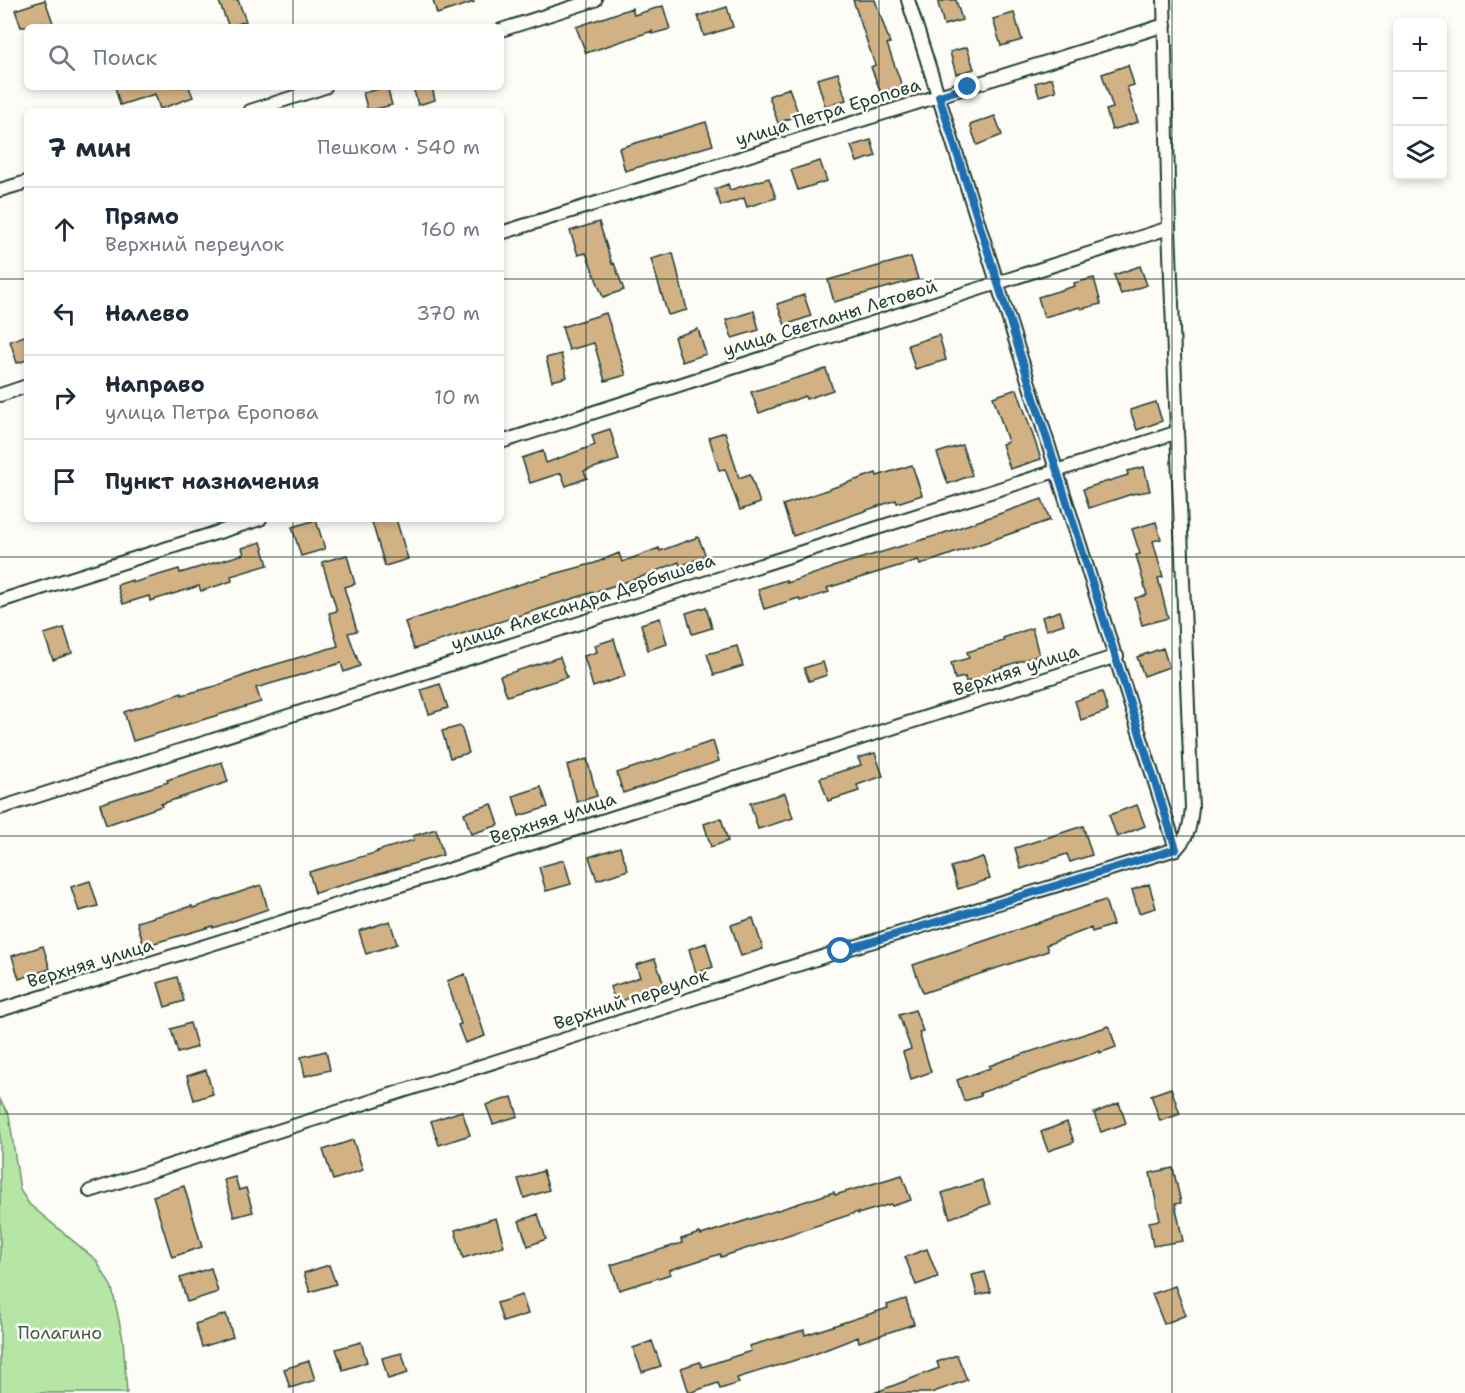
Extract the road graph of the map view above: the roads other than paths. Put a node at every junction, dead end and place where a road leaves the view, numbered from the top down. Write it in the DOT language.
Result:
graph roads {
  1 [pos="595,0"];
  2 [pos="908,0"];
  3 [pos="1164,0"];
  4 [pos="1165,25"];
  5 [pos="504,29"];
  6 [pos="316,90"];
  7 [pos="939,96"];
  8 [pos="259,108"];
  9 [pos="24,183"];
  10 [pos="0,190"];
  11 [pos="1169,228"];
  12 [pos="504,232"];
  13 [pos="998,284"];
  14 [pos="24,387"];
  15 [pos="0,395"];
  16 [pos="1178,432"];
  17 [pos="504,441"];
  18 [pos="1056,470"];
  19 [pos="250,522"];
  20 [pos="0,601"];
  21 [pos="1117,656"];
  22 [pos="0,808"];
  23 [pos="1180,846"];
  24 [pos="0,1010"];
  25 [pos="90,1191"];
  1 -- 5 [label="street"];
  2 -- 7 [label="street"];
  3 -- 4 [label="street"];
  4 -- 7 [label="street, улица Петра Еропова"];
  4 -- 11 [label="street"];
  6 -- 8 [label="street"];
  7 -- 12 [label="street, улица Петра Еропова"];
  7 -- 13 [label="street"];
  9 -- 10 [label="street"];
  11 -- 13 [label="street, улица Светланы Летовой"];
  11 -- 16 [label="street"];
  13 -- 17 [label="street, улица Светланы Летовой"];
  13 -- 18 [label="street"];
  14 -- 15 [label="street"];
  16 -- 18 [label="street, улица Александра Дербышева"];
  16 -- 23 [label="street"];
  18 -- 21 [label="street"];
  18 -- 22 [label="street, улица Александра Дербышева"];
  19 -- 20 [label="street"];
  21 -- 23 [label="street"];
  21 -- 24 [label="street, Верхняя улица"];
  23 -- 25 [label="street, Верхний переулок"];
}
